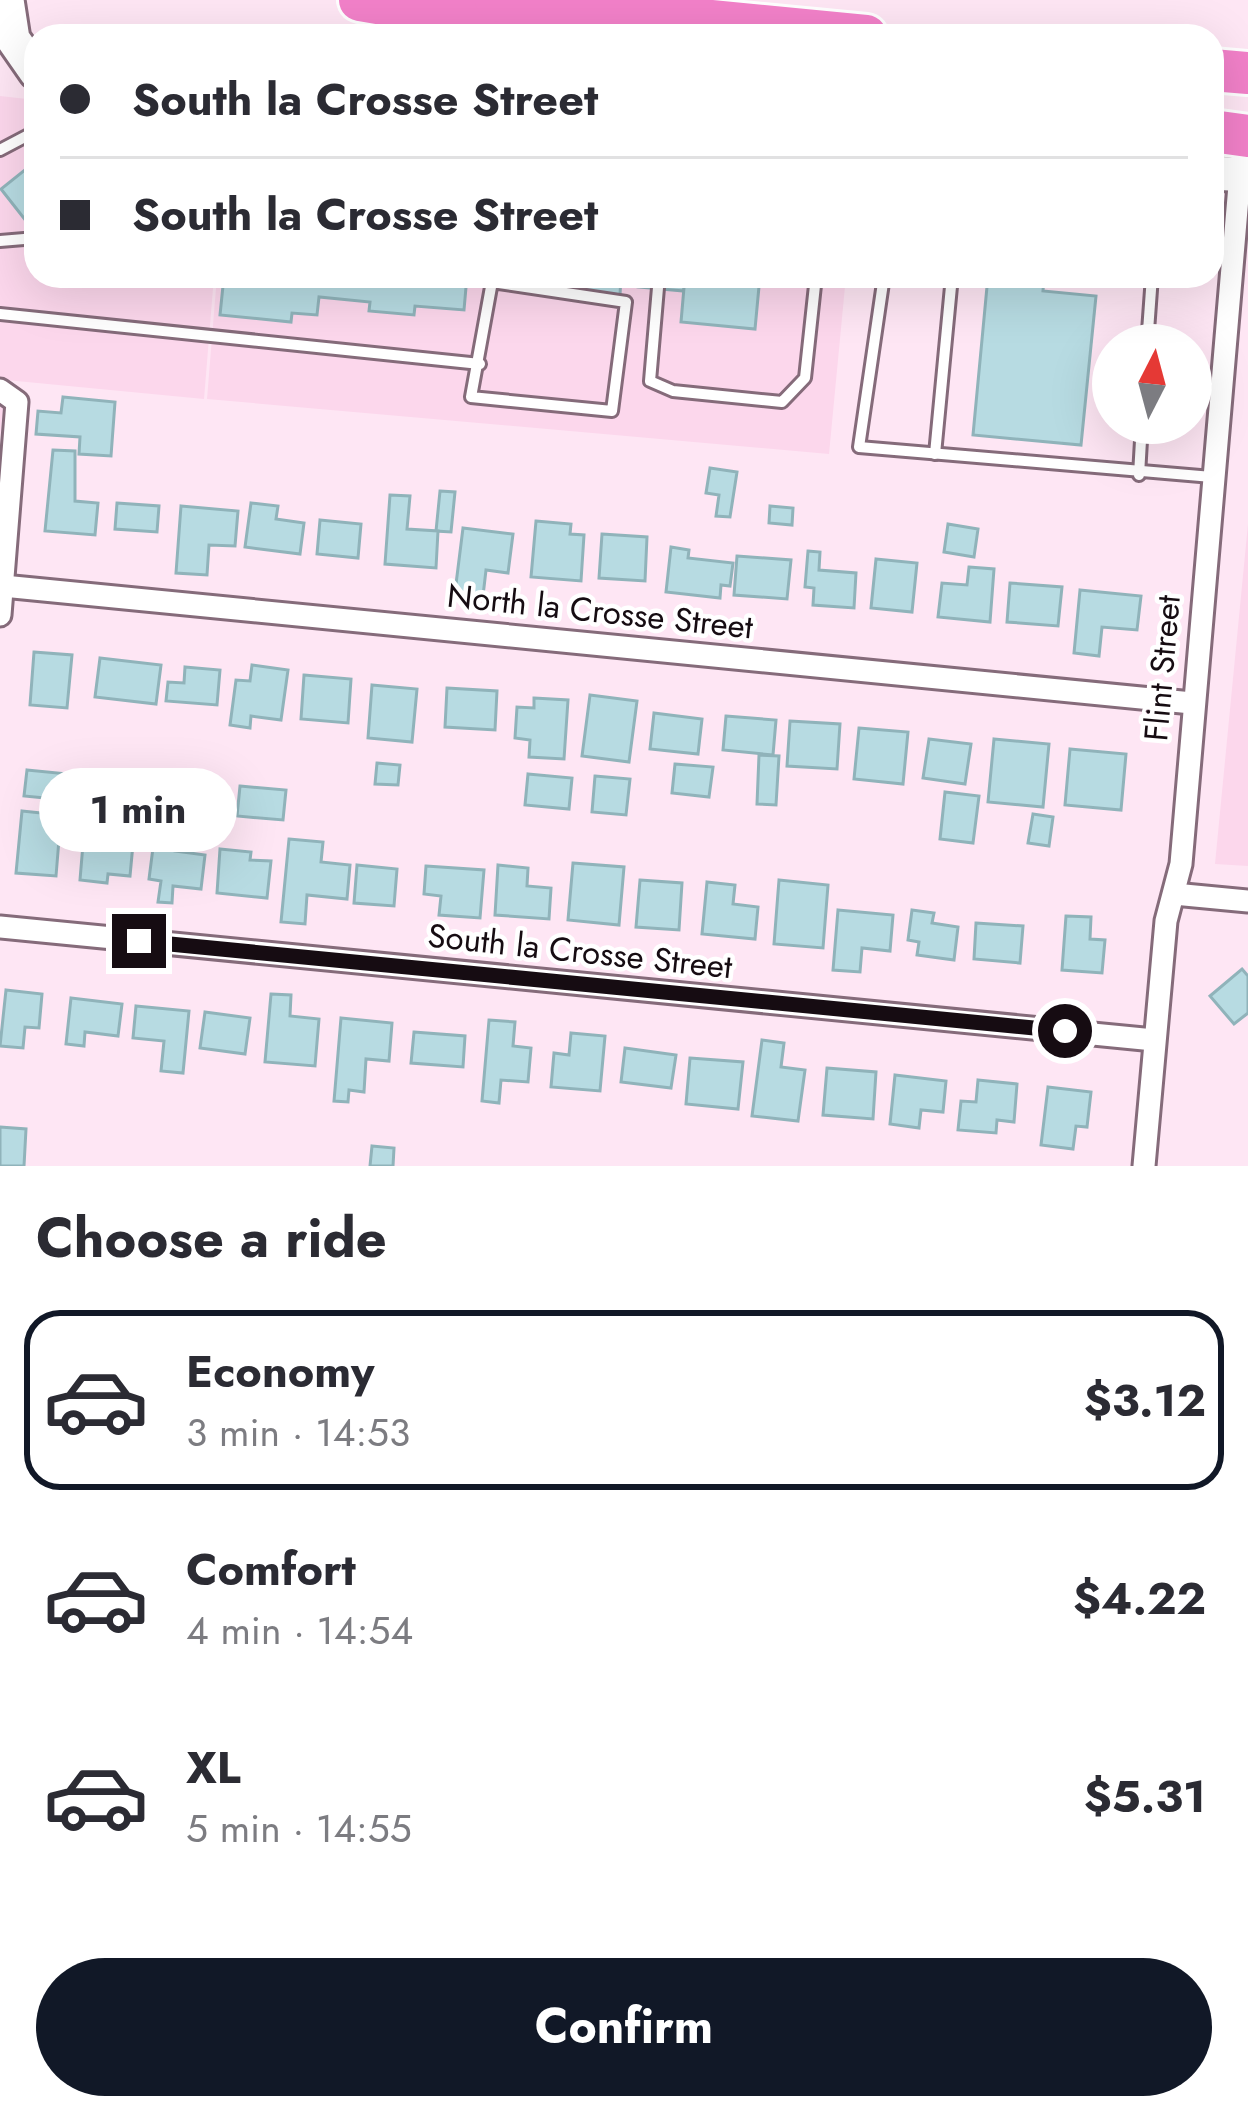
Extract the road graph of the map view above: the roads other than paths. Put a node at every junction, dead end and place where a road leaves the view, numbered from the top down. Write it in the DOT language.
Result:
graph roads {
  1 [pos="7,0"];
  2 [pos="360,0"];
  3 [pos="496,0"];
  4 [pos="499,24"];
  5 [pos="743,24"];
  6 [pos="24,55"];
  7 [pos="1237,164"];
  8 [pos="491,288"];
  9 [pos="544,288"];
  10 [pos="657,288"];
  11 [pos="815,288"];
  12 [pos="882,288"];
  13 [pos="951,288"];
  14 [pos="1151,288"];
  15 [pos="0,314"];
  16 [pos="1149,324"];
  17 [pos="480,364"];
  18 [pos="0,390"];
  19 [pos="1141,444"];
  20 [pos="935,454"];
  21 [pos="1139,475"];
  22 [pos="1212,477"];
  23 [pos="3,541"];
  24 [pos="3,586"];
  25 [pos="0,615"];
  26 [pos="1192,703"];
  27 [pos="1174,894"];
  28 [pos="1248,901"];
  29 [pos="0,927"];
  30 [pos="1154,1040"];
  31 [pos="1144,1166"];
  1 -- 6 [label="main road"];
  2 -- 4 [label="highway"];
  3 -- 5 [label="highway"];
  7 -- 22 [label="street, Flint Street"];
  8 -- 17 [label="lane"];
  9 -- 17 [label="lane"];
  10 -- 11 [label="lane"];
  12 -- 20 [label="lane"];
  13 -- 20 [label="lane"];
  14 -- 16 [label="lane"];
  15 -- 17 [label="lane"];
  18 -- 23 [label="street"];
  19 -- 21 [label="lane"];
  20 -- 21 [label="lane"];
  21 -- 22 [label="lane"];
  22 -- 26 [label="street, Flint Street"];
  23 -- 24 [label="street"];
  24 -- 25 [label="street"];
  24 -- 26 [label="street, North la Crosse Street"];
  26 -- 27 [label="street, Flint Street"];
  27 -- 28 [label="street"];
  27 -- 30 [label="street, Flint Street"];
  29 -- 30 [label="street, South la Crosse Street"];
  30 -- 31 [label="street, Flint Street"];
}
